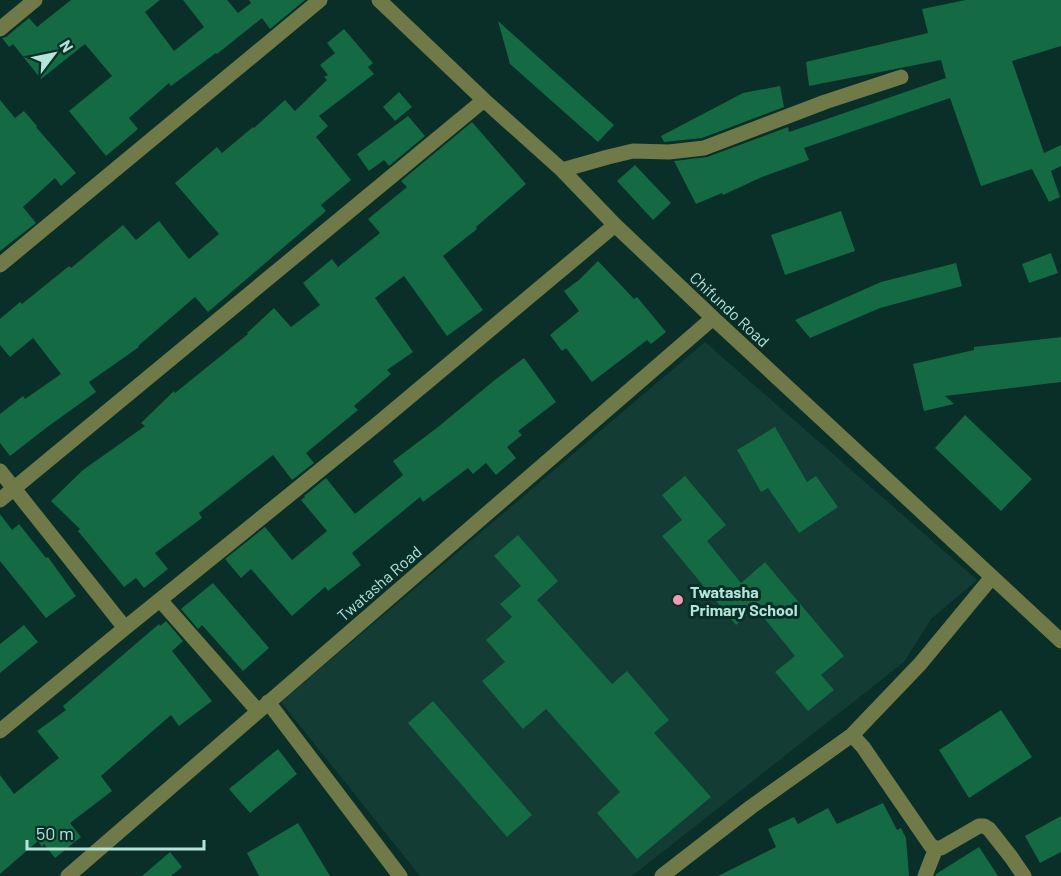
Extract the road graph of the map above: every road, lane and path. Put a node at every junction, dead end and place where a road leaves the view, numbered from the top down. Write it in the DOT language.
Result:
graph roads {
  1 [pos="35,0"];
  2 [pos="320,0"];
  3 [pos="379,0"];
  4 [pos="0,28"];
  5 [pos="901,77"];
  6 [pos="484,100"];
  7 [pos="562,170"];
  8 [pos="615,225"];
  9 [pos="0,266"];
  10 [pos="713,318"];
  11 [pos="0,471"];
  12 [pos="14,488"];
  13 [pos="0,500"];
  14 [pos="992,577"];
  15 [pos="160,600"];
  16 [pos="125,628"];
  17 [pos="1061,641"];
  18 [pos="263,707"];
  19 [pos="0,731"];
  20 [pos="852,735"];
  21 [pos="936,848"];
  22 [pos="68,876"];
  23 [pos="400,876"];
  24 [pos="662,876"];
  25 [pos="925,876"];
  26 [pos="1024,876"];
  1 -- 4 [label="street"];
  2 -- 9 [label="street"];
  3 -- 6 [label="street, Chifundo Road"];
  5 -- 7 [label="street"];
  6 -- 7 [label="street, Chifundo Road"];
  6 -- 12 [label="street"];
  7 -- 8 [label="street, Chifundo Road"];
  8 -- 10 [label="street, Chifundo Road"];
  8 -- 15 [label="street"];
  10 -- 14 [label="street, Chifundo Road"];
  10 -- 18 [label="street, Twatasha Road"];
  11 -- 12 [label="street"];
  12 -- 13 [label="street"];
  12 -- 16 [label="street"];
  14 -- 17 [label="street, Chifundo Road"];
  14 -- 20 [label="street"];
  15 -- 16 [label="street"];
  15 -- 18 [label="street"];
  16 -- 19 [label="street"];
  18 -- 22 [label="street, Twatasha Road"];
  18 -- 23 [label="street"];
  20 -- 21 [label="street"];
  20 -- 24 [label="street"];
  21 -- 25 [label="street"];
  21 -- 26 [label="street"];
}
